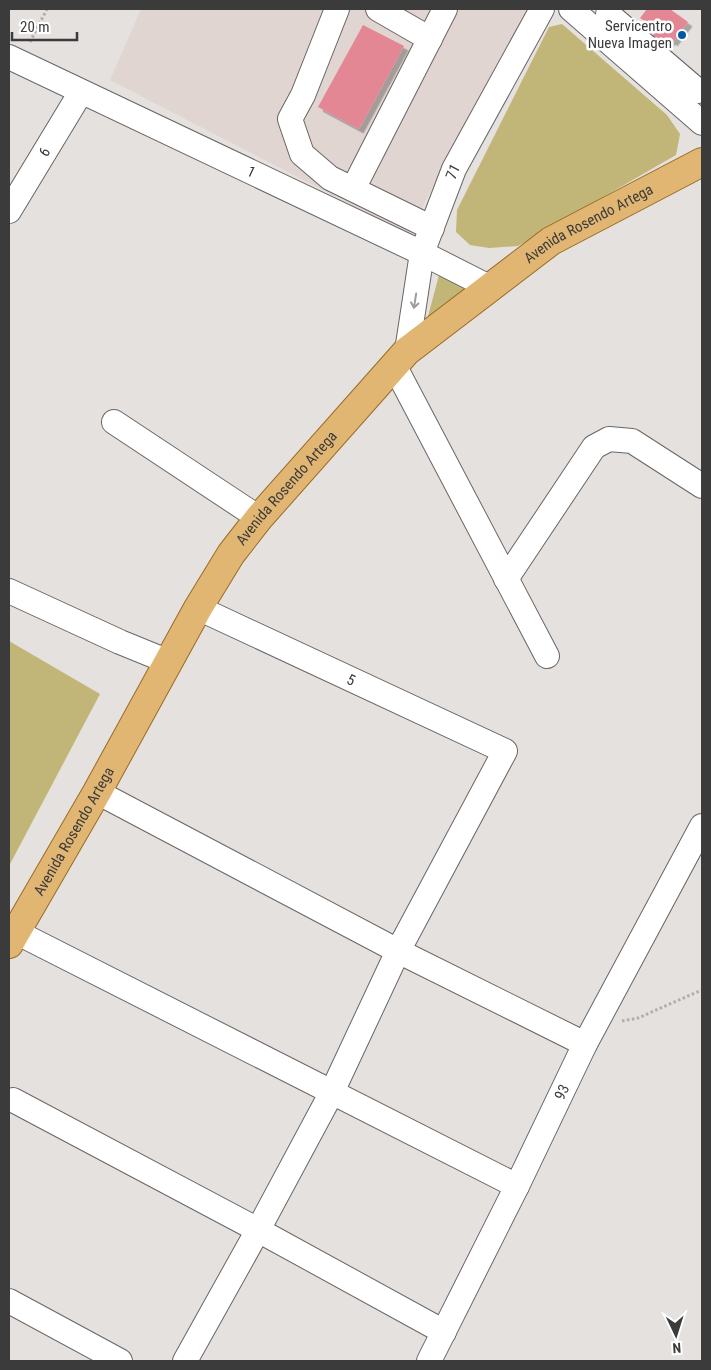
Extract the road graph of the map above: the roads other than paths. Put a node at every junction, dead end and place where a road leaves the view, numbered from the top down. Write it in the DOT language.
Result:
graph roads {
  1 [pos="337,9"];
  2 [pos="378,9"];
  3 [pos="445,9"];
  4 [pos="542,9"];
  5 [pos="571,9"];
  6 [pos="605,18"];
  7 [pos="430,39"];
  8 [pos="14,60"];
  9 [pos="81,92"];
  10 [pos="698,102"];
  11 [pos="702,162"];
  12 [pos="352,189"];
  13 [pos="9,212"];
  14 [pos="432,228"];
  15 [pos="422,253"];
  16 [pos="491,288"];
  17 [pos="400,358"];
  18 [pos="114,422"];
  19 [pos="702,486"];
  20 [pos="259,518"];
  21 [pos="506,579"];
  22 [pos="9,591"];
  23 [pos="198,608"];
  24 [pos="547,656"];
  25 [pos="169,662"];
  26 [pos="97,792"];
  27 [pos="702,826"];
  28 [pos="12,938"];
  29 [pos="398,951"];
  30 [pos="585,1044"];
  31 [pos="332,1092"];
  32 [pos="13,1100"];
  33 [pos="518,1186"];
  34 [pos="258,1230"];
  35 [pos="9,1301"];
  36 [pos="444,1332"];
  37 [pos="120,1361"];
  38 [pos="185,1361"];
  39 [pos="429,1361"];
  1 -- 12 [label="street"];
  2 -- 7 [label="street"];
  3 -- 7 [label="street"];
  4 -- 14 [label="street, 71"];
  5 -- 6 [label="street"];
  6 -- 10 [label="street"];
  7 -- 12 [label="street"];
  8 -- 9 [label="street, 1"];
  9 -- 13 [label="street, 6"];
  9 -- 15 [label="street, 1"];
  11 -- 16 [label="main road, Avenida Rosendo Artega"];
  12 -- 14 [label="street"];
  14 -- 15 [label="street, 71"];
  15 -- 16 [label="street, 1"];
  15 -- 17 [label="street, 71, one-way"];
  16 -- 17 [label="main road, Avenida Rosendo Artega"];
  17 -- 20 [label="main road, Avenida Rosendo Artega"];
  17 -- 21 [label="street"];
  18 -- 20 [label="street"];
  19 -- 21 [label="street"];
  20 -- 23 [label="main road, Avenida Rosendo Artega"];
  21 -- 24 [label="street"];
  22 -- 25 [label="street"];
  23 -- 25 [label="main road, Avenida Rosendo Artega"];
  23 -- 29 [label="street, 5"];
  25 -- 26 [label="main road, Avenida Rosendo Artega"];
  26 -- 28 [label="main road, Avenida Rosendo Artega"];
  26 -- 29 [label="street"];
  27 -- 30 [label="street, 93"];
  28 -- 31 [label="street"];
  29 -- 30 [label="street"];
  29 -- 31 [label="street"];
  30 -- 33 [label="street, 93"];
  31 -- 33 [label="street"];
  31 -- 34 [label="street"];
  32 -- 34 [label="street"];
  33 -- 36 [label="street, 93"];
  34 -- 36 [label="street"];
  34 -- 38 [label="street"];
  35 -- 37 [label="street"];
  36 -- 39 [label="street, 93"];
}
